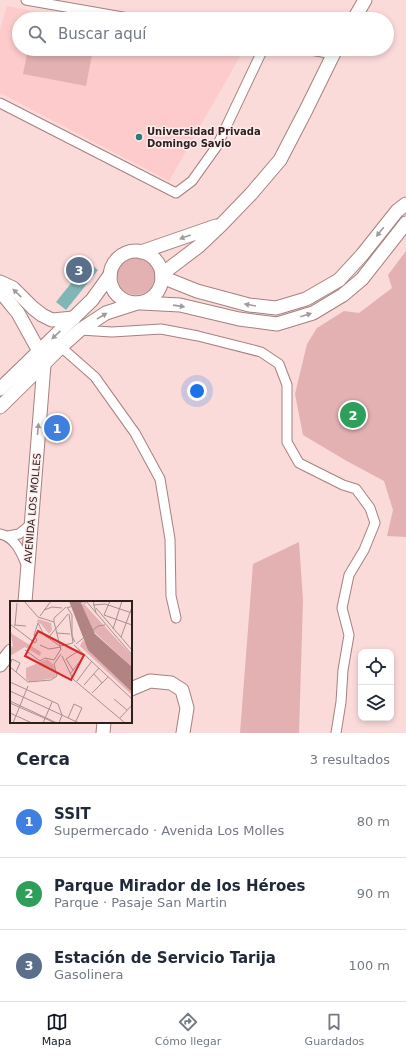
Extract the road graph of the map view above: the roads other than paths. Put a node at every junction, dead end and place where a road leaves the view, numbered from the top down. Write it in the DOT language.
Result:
graph roads {
  1 [pos="26,0"];
  2 [pos="365,0"];
  3 [pos="94,12"];
  4 [pos="358,12"];
  5 [pos="260,56"];
  6 [pos="332,56"];
  7 [pos="0,103"];
  8 [pos="406,204"];
  9 [pos="406,223"];
  10 [pos="222,224"];
  11 [pos="141,252"];
  12 [pos="110,275"];
  13 [pos="162,276"];
  14 [pos="0,282"];
  15 [pos="139,303"];
  16 [pos="74,318"];
  17 [pos="80,330"];
  18 [pos="61,347"];
  19 [pos="44,359"];
  20 [pos="0,389"];
  21 [pos="0,407"];
  22 [pos="30,525"];
  23 [pos="4,535"];
  24 [pos="27,566"];
  25 [pos="25,601"];
  26 [pos="176,618"];
  27 [pos="10,652"];
  28 [pos="0,666"];
  29 [pos="132,688"];
  30 [pos="104,723"];
  31 [pos="103,733"];
  32 [pos="183,733"];
  33 [pos="336,733"];
  1 -- 3 [label="street"];
  2 -- 4 [label="street"];
  5 -- 7 [label="street"];
  6 -- 10 [label="street"];
  8 -- 13 [label="street, one-way"];
  15 -- 9 [label="street, one-way"];
  10 -- 11 [label="street, one-way"];
  10 -- 13 [label="street"];
  11 -- 12 [label="street"];
  11 -- 13 [label="street"];
  12 -- 15 [label="street"];
  12 -- 16 [label="street"];
  13 -- 15 [label="street"];
  16 -- 14 [label="street, one-way"];
  14 -- 19 [label="street"];
  17 -- 15 [label="street, one-way"];
  16 -- 19 [label="street, one-way"];
  17 -- 18 [label="street"];
  17 -- 33 [label="street"];
  18 -- 19 [label="street"];
  18 -- 26 [label="street"];
  19 -- 20 [label="street"];
  19 -- 21 [label="street"];
  22 -- 19 [label="street, AVENIDA LOS MOLLES, one-way"];
  22 -- 23 [label="street"];
  22 -- 24 [label="street, AVENIDA LOS MOLLES"];
  23 -- 24 [label="street"];
  24 -- 25 [label="street, AVENIDA LOS MOLLES"];
  27 -- 28 [label="street"];
  29 -- 32 [label="street"];
  30 -- 31 [label="street"];
}
